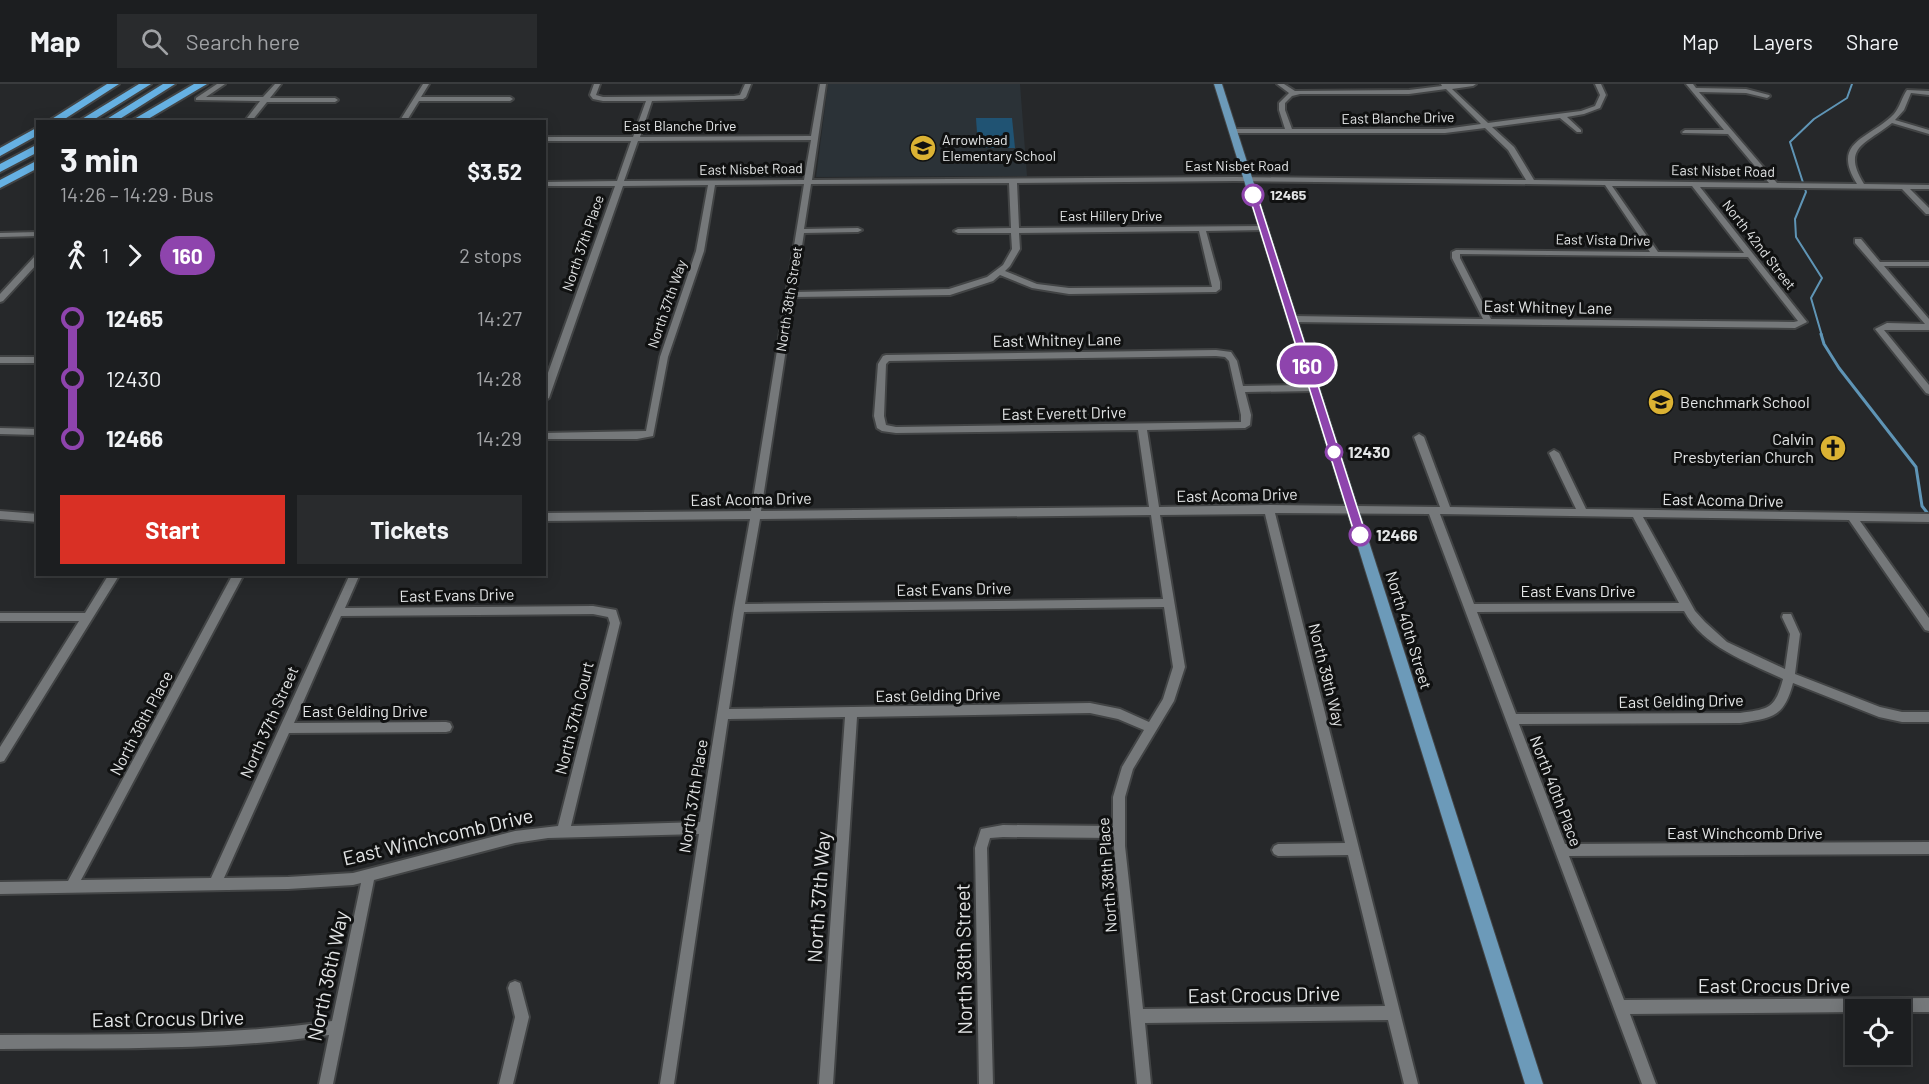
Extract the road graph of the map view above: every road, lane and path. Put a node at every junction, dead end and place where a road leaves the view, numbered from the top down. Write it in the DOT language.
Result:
graph roads {
  1 [pos="114,84"];
  2 [pos="146,84"];
  3 [pos="170,84"];
  4 [pos="202,84"];
  5 [pos="222,84"];
  6 [pos="278,84"];
  7 [pos="426,84"];
  8 [pos="597,84"];
  9 [pos="747,84"];
  10 [pos="823,84"];
  11 [pos="1218,84"];
  12 [pos="1280,84"];
  13 [pos="1364,84"];
  14 [pos="1473,84"];
  15 [pos="1598,84"];
  16 [pos="1445,86"];
  17 [pos="1691,87"];
  18 [pos="1368,92"];
  19 [pos="1929,93"];
  20 [pos="1295,94"];
  21 [pos="1767,96"];
  22 [pos="650,98"];
  23 [pos="416,99"];
  24 [pos="510,99"];
  25 [pos="264,100"];
  26 [pos="335,100"];
  27 [pos="1562,116"];
  28 [pos="55,120"];
  29 [pos="85,120"];
  30 [pos="110,120"];
  31 [pos="139,120"];
  32 [pos="249,120"];
  33 [pos="403,120"];
  34 [pos="1891,121"];
  35 [pos="1487,126"];
  36 [pos="36,131"];
  37 [pos="1233,131"];
  38 [pos="1289,131"];
  39 [pos="1579,131"];
  40 [pos="1685,132"];
  41 [pos="1929,132"];
  42 [pos="1731,134"];
  43 [pos="1745,136"];
  44 [pos="636,138"];
  45 [pos="815,138"];
  46 [pos="546,139"];
  47 [pos="36,148"];
  48 [pos="0,153"];
  49 [pos="36,164"];
  50 [pos="0,169"];
  51 [pos="36,176"];
  52 [pos="1248,179"];
  53 [pos="1013,180"];
  54 [pos="808,182"];
  55 [pos="1531,182"];
  56 [pos="712,183"];
  57 [pos="1607,183"];
  58 [pos="546,184"];
  59 [pos="620,184"];
  60 [pos="1694,184"];
  61 [pos="0,185"];
  62 [pos="1775,185"];
  63 [pos="1862,186"];
  64 [pos="1903,186"];
  65 [pos="1929,187"];
  66 [pos="0,196"];
  67 [pos="1929,212"];
  68 [pos="1264,228"];
  69 [pos="1202,229"];
  70 [pos="858,230"];
  71 [pos="1017,230"];
  72 [pos="800,231"];
  73 [pos="958,231"];
  74 [pos="36,234"];
  75 [pos="0,235"];
  76 [pos="1858,242"];
  77 [pos="1656,254"];
  78 [pos="1750,255"];
  79 [pos="36,260"];
  80 [pos="1877,264"];
  81 [pos="1929,264"];
  82 [pos="999,271"];
  83 [pos="1119,281"];
  84 [pos="0,288"];
  85 [pos="10,288"];
  86 [pos="1121,291"];
  87 [pos="789,295"];
  88 [pos="0,299"];
  89 [pos="1293,319"];
  90 [pos="1488,321"];
  91 [pos="1803,322"];
  92 [pos="1929,325"];
  93 [pos="0,360"];
  94 [pos="36,360"];
  95 [pos="1314,388"];
  96 [pos="1239,389"];
  97 [pos="1929,391"];
  98 [pos="546,392"];
  99 [pos="1142,427"];
  100 [pos="882,428"];
  101 [pos="0,431"];
  102 [pos="36,432"];
  103 [pos="546,436"];
  104 [pos="1419,437"];
  105 [pos="1554,453"];
  106 [pos="1269,509"];
  107 [pos="1352,509"];
  108 [pos="1440,510"];
  109 [pos="1155,511"];
  110 [pos="1582,512"];
  111 [pos="1636,513"];
  112 [pos="756,514"];
  113 [pos="0,515"];
  114 [pos="546,517"];
  115 [pos="1852,517"];
  116 [pos="36,518"];
  117 [pos="1929,518"];
  118 [pos="114,576"];
  119 [pos="238,576"];
  120 [pos="354,576"];
  121 [pos="1170,603"];
  122 [pos="1687,607"];
  123 [pos="739,608"];
  124 [pos="1469,608"];
  125 [pos="338,612"];
  126 [pos="612,613"];
  127 [pos="88,616"];
  128 [pos="0,617"];
  129 [pos="1787,617"];
  130 [pos="1929,627"];
  131 [pos="1788,676"];
  132 [pos="850,713"];
  133 [pos="723,714"];
  134 [pos="1929,717"];
  135 [pos="1511,719"];
  136 [pos="446,727"];
  137 [pos="285,728"];
  138 [pos="1151,728"];
  139 [pos="2,752"];
  140 [pos="705,828"];
  141 [pos="563,831"];
  142 [pos="1118,832"];
  143 [pos="1929,848"];
  144 [pos="1353,849"];
  145 [pos="1278,850"];
  146 [pos="1560,850"];
  147 [pos="369,875"];
  148 [pos="215,884"];
  149 [pos="71,887"];
  150 [pos="0,888"];
  151 [pos="515,988"];
  152 [pos="1929,1005"];
  153 [pos="1620,1007"];
  154 [pos="1393,1013"];
  155 [pos="1136,1016"];
  156 [pos="337,1027"];
  157 [pos="0,1042"];
  158 [pos="326,1084"];
  159 [pos="506,1084"];
  160 [pos="666,1084"];
  161 [pos="825,1084"];
  162 [pos="986,1084"];
  163 [pos="1144,1084"];
  164 [pos="1411,1084"];
  165 [pos="1534,1084"];
  166 [pos="1649,1084"];
  1 -- 28 [label="highway"];
  2 -- 29 [label="highway"];
  3 -- 30 [label="highway"];
  4 -- 31 [label="highway"];
  5 -- 25 [label="street"];
  6 -- 25 [label="street"];
  7 -- 23 [label="street"];
  8 -- 22 [label="street"];
  9 -- 22 [label="street"];
  10 -- 45 [label="street, North 38th Street"];
  11 -- 37 [label="main road, North 40th Street"];
  12 -- 20 [label="street"];
  13 -- 18 [label="street"];
  14 -- 16 [label="street"];
  15 -- 27 [label="street, East Blanche Drive"];
  16 -- 18 [label="street"];
  16 -- 35 [label="street"];
  17 -- 21 [label="street"];
  17 -- 42 [label="street"];
  18 -- 20 [label="street"];
  19 -- 34 [label="street"];
  20 -- 38 [label="street"];
  22 -- 44 [label="street, North 37th Place"];
  23 -- 24 [label="street"];
  23 -- 33 [label="street"];
  25 -- 26 [label="street"];
  25 -- 32 [label="street"];
  27 -- 35 [label="street, East Blanche Drive"];
  27 -- 39 [label="street"];
  34 -- 41 [label="street"];
  34 -- 63 [label="street"];
  35 -- 38 [label="street, East Blanche Drive"];
  35 -- 55 [label="street"];
  36 -- 48 [label="highway"];
  37 -- 38 [label="street, East Blanche Drive"];
  37 -- 52 [label="main road, North 40th Street"];
  40 -- 42 [label="street"];
  42 -- 43 [label="street"];
  42 -- 62 [label="street"];
  44 -- 45 [label="street, East Blanche Drive"];
  44 -- 46 [label="street, East Blanche Drive"];
  44 -- 59 [label="street, North 37th Place"];
  45 -- 54 [label="street, North 38th Street"];
  47 -- 50 [label="highway"];
  49 -- 61 [label="highway"];
  51 -- 66 [label="highway"];
  52 -- 53 [label="street, East Nisbet Road"];
  52 -- 55 [label="street, East Nisbet Road"];
  52 -- 68 [label="main road, North 40th Street"];
  53 -- 54 [label="street, East Nisbet Road"];
  53 -- 71 [label="street"];
  54 -- 56 [label="street, East Nisbet Road"];
  54 -- 72 [label="street, North 38th Street"];
  55 -- 57 [label="street, East Nisbet Road"];
  56 -- 59 [label="street, East Nisbet Road"];
  56 -- 103 [label="street, North 37th Way"];
  57 -- 60 [label="street, East Nisbet Road"];
  57 -- 77 [label="street"];
  58 -- 59 [label="street, East Nisbet Road"];
  59 -- 98 [label="street, North 37th Place"];
  60 -- 62 [label="street, East Nisbet Road"];
  60 -- 78 [label="street, North 42nd Street"];
  62 -- 63 [label="street, East Nisbet Road"];
  63 -- 64 [label="street, East Nisbet Road"];
  64 -- 65 [label="street, East Nisbet Road"];
  64 -- 67 [label="street"];
  68 -- 69 [label="street, East Hillery Drive"];
  68 -- 89 [label="main road, North 40th Street"];
  69 -- 71 [label="street, East Hillery Drive"];
  69 -- 86 [label="street"];
  70 -- 72 [label="street"];
  71 -- 73 [label="street, East Hillery Drive"];
  71 -- 82 [label="street"];
  72 -- 87 [label="street, North 38th Street"];
  74 -- 75 [label="street"];
  76 -- 80 [label="street"];
  77 -- 78 [label="street, East Vista Drive"];
  77 -- 90 [label="street, East Vista Drive"];
  78 -- 91 [label="street, North 42nd Street"];
  79 -- 85 [label="street"];
  80 -- 81 [label="street"];
  80 -- 92 [label="street"];
  82 -- 86 [label="street"];
  82 -- 87 [label="street"];
  83 -- 86 [label="street"];
  84 -- 85 [label="street"];
  85 -- 88 [label="street"];
  87 -- 112 [label="street, North 38th Street"];
  89 -- 90 [label="street, East Whitney Lane"];
  89 -- 95 [label="main road, North 40th Street"];
  90 -- 91 [label="street, East Whitney Lane"];
  92 -- 97 [label="street"];
  93 -- 94 [label="street"];
  95 -- 96 [label="street"];
  95 -- 107 [label="main road, North 40th Street"];
  96 -- 99 [label="street, East Everett Drive"];
  96 -- 100 [label="street, East Whitney Lane"];
  99 -- 100 [label="street, East Everett Drive"];
  99 -- 109 [label="street, North 38th Place"];
  101 -- 102 [label="street"];
  104 -- 108 [label="street, North 40th Place"];
  105 -- 110 [label="street"];
  106 -- 107 [label="street, East Acoma Drive"];
  106 -- 109 [label="street, East Acoma Drive"];
  106 -- 144 [label="street, North 39th Way"];
  107 -- 108 [label="street, East Acoma Drive"];
  107 -- 165 [label="main road, North 40th Street"];
  108 -- 110 [label="street, East Acoma Drive"];
  108 -- 124 [label="street, North 40th Place"];
  109 -- 112 [label="street, East Acoma Drive"];
  109 -- 121 [label="street, North 38th Place"];
  110 -- 111 [label="street, East Acoma Drive"];
  111 -- 115 [label="street, East Acoma Drive"];
  111 -- 122 [label="street"];
  112 -- 114 [label="street, East Acoma Drive"];
  112 -- 123 [label="street, North 37th Place"];
  113 -- 116 [label="street"];
  115 -- 117 [label="street, East Acoma Drive"];
  115 -- 130 [label="street"];
  118 -- 127 [label="street"];
  119 -- 149 [label="street, North 36th Place"];
  120 -- 125 [label="street, North 37th Street"];
  121 -- 123 [label="street, East Evans Drive"];
  121 -- 138 [label="street, North 38th Place"];
  122 -- 124 [label="street, East Evans Drive"];
  122 -- 131 [label="street"];
  123 -- 133 [label="street, North 37th Place"];
  124 -- 135 [label="street, North 40th Place"];
  125 -- 126 [label="street, East Evans Drive"];
  125 -- 137 [label="street, North 37th Street"];
  126 -- 141 [label="street, North 37th Court"];
  127 -- 128 [label="street"];
  127 -- 139 [label="street"];
  129 -- 131 [label="street, East Gelding Drive"];
  131 -- 134 [label="street"];
  131 -- 135 [label="street, East Gelding Drive"];
  132 -- 133 [label="street, East Gelding Drive"];
  132 -- 138 [label="street, East Gelding Drive"];
  132 -- 161 [label="street, North 37th Way"];
  133 -- 140 [label="street, North 37th Place"];
  135 -- 146 [label="street, North 40th Place"];
  136 -- 137 [label="street, East Gelding Drive"];
  137 -- 148 [label="street, North 37th Street"];
  138 -- 142 [label="street, North 38th Place"];
  140 -- 141 [label="street, East Winchcomb Drive"];
  140 -- 160 [label="street, North 37th Place"];
  141 -- 147 [label="street, East Winchcomb Drive"];
  142 -- 155 [label="street, North 38th Place"];
  142 -- 162 [label="street, North 38th Street"];
  143 -- 146 [label="street, East Winchcomb Drive"];
  144 -- 145 [label="street"];
  144 -- 154 [label="street, North 39th Way"];
  146 -- 153 [label="street, North 40th Place"];
  147 -- 148 [label="street, East Winchcomb Drive"];
  147 -- 156 [label="street, North 36th Way"];
  148 -- 149 [label="street, East Winchcomb Drive"];
  149 -- 150 [label="street, East Winchcomb Drive"];
  151 -- 159 [label="street"];
  152 -- 153 [label="street, East Crocus Drive"];
  153 -- 166 [label="street, North 40th Place"];
  154 -- 155 [label="street, East Crocus Drive"];
  154 -- 164 [label="street, North 39th Way"];
  155 -- 163 [label="street, North 38th Place"];
  156 -- 157 [label="street, East Crocus Drive"];
  156 -- 158 [label="street, North 36th Way"];
}
